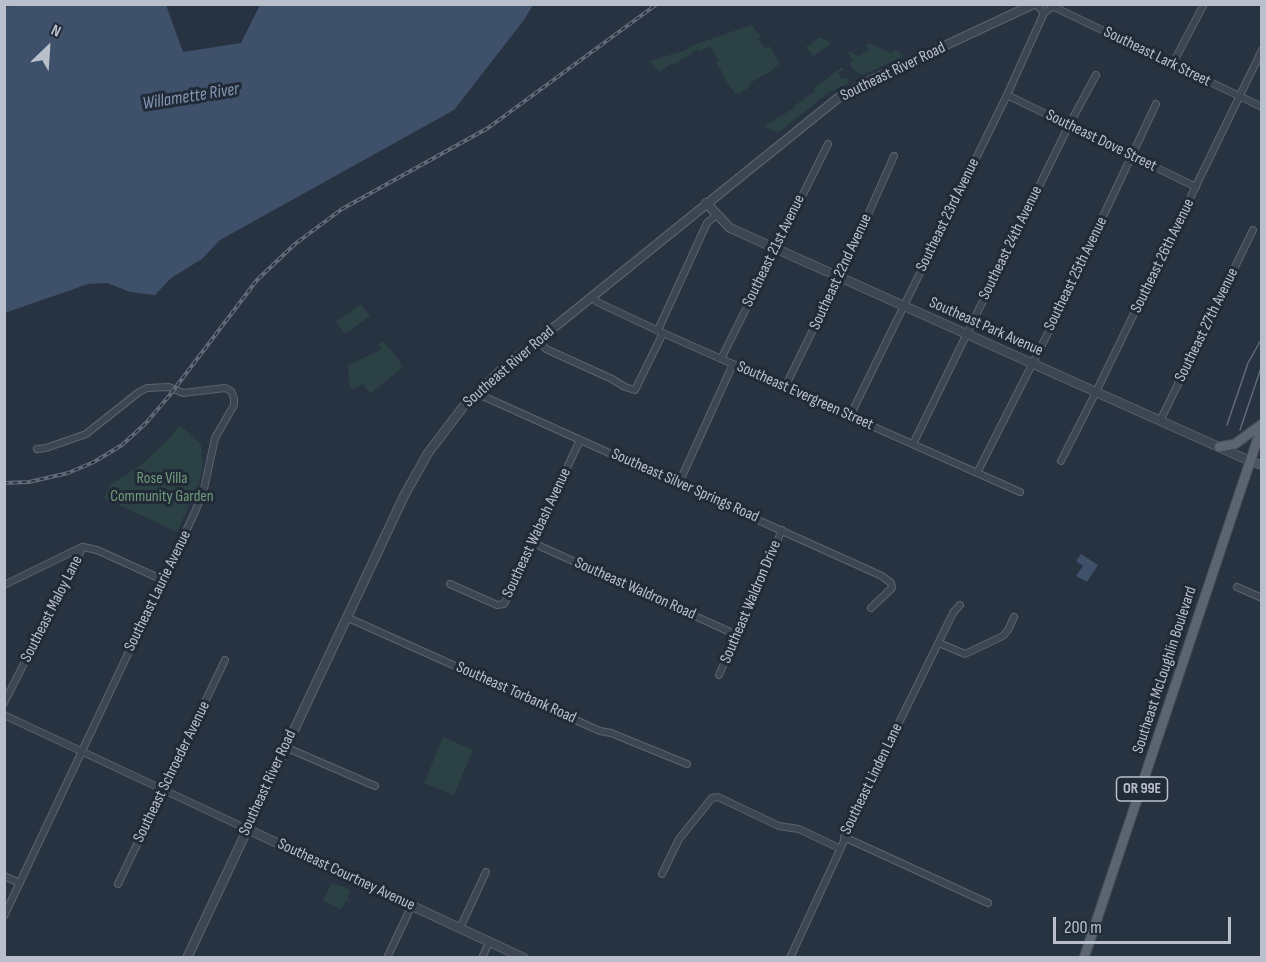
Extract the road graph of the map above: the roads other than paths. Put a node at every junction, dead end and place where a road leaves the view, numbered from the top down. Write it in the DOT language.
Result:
graph roads {
  1 [pos="1035,4"];
  2 [pos="1204,4"];
  3 [pos="1052,5"];
  4 [pos="1044,13"];
  5 [pos="1262,50"];
  6 [pos="1172,65"];
  7 [pos="1096,75"];
  8 [pos="1007,95"];
  9 [pos="1238,97"];
  10 [pos="1156,104"];
  11 [pos="1262,107"];
  12 [pos="1069,125"];
  13 [pos="828,144"];
  14 [pos="894,156"];
  15 [pos="1133,156"];
  16 [pos="1196,187"];
  17 [pos="706,203"];
  18 [pos="716,215"];
  19 [pos="1253,230"];
  20 [pos="776,248"];
  21 [pos="839,277"];
  22 [pos="592,296"];
  23 [pos="903,306"];
  24 [pos="660,331"];
  25 [pos="966,334"];
  26 [pos="538,340"];
  27 [pos="721,358"];
  28 [pos="733,364"];
  29 [pos="1032,364"];
  30 [pos="785,387"];
  31 [pos="1096,392"];
  32 [pos="476,393"];
  33 [pos="850,416"];
  34 [pos="1161,420"];
  35 [pos="1262,425"];
  36 [pos="580,440"];
  37 [pos="913,444"];
  38 [pos="1220,447"];
  39 [pos="37,449"];
  40 [pos="1061,460"];
  41 [pos="1250,461"];
  42 [pos="1262,465"];
  43 [pos="977,473"];
  44 [pos="679,483"];
  45 [pos="1020,492"];
  46 [pos="782,530"];
  47 [pos="533,543"];
  48 [pos="82,547"];
  49 [pos="163,580"];
  50 [pos="450,584"];
  51 [pos="4,585"];
  52 [pos="1237,587"];
  53 [pos="1262,598"];
  54 [pos="960,605"];
  55 [pos="871,608"];
  56 [pos="346,617"];
  57 [pos="1014,617"];
  58 [pos="737,635"];
  59 [pos="939,643"];
  60 [pos="225,660"];
  61 [pos="719,675"];
  62 [pos="4,703"];
  63 [pos="4,715"];
  64 [pos="285,747"];
  65 [pos="81,752"];
  66 [pos="687,764"];
  67 [pos="375,786"];
  68 [pos="163,790"];
  69 [pos="247,829"];
  70 [pos="844,837"];
  71 [pos="839,848"];
  72 [pos="486,872"];
  73 [pos="662,874"];
  74 [pos="4,876"];
  75 [pos="20,883"];
  76 [pos="118,884"];
  77 [pos="988,903"];
  78 [pos="412,905"];
  79 [pos="4,916"];
  80 [pos="460,927"];
  81 [pos="488,944"];
  82 [pos="187,957"];
  83 [pos="387,957"];
  84 [pos="482,957"];
  85 [pos="524,957"];
  86 [pos="790,957"];
  87 [pos="1084,957"];
  1 -- 4 [label="street"];
  1 -- 17 [label="street, Southeast River Road"];
  2 -- 6 [label="street"];
  3 -- 4 [label="street"];
  3 -- 6 [label="street, Southeast Lark Street"];
  4 -- 8 [label="street, Southeast 23rd Avenue"];
  5 -- 9 [label="street, Southeast 26th Avenue"];
  6 -- 9 [label="street, Southeast Lark Street"];
  7 -- 12 [label="street, Southeast 24th Avenue"];
  8 -- 12 [label="street, Southeast Dove Street"];
  8 -- 23 [label="street, Southeast 23rd Avenue"];
  9 -- 11 [label="street, Southeast Lark Street"];
  9 -- 16 [label="street, Southeast 26th Avenue"];
  10 -- 15 [label="street, Southeast 25th Avenue"];
  12 -- 15 [label="street, Southeast Dove Street"];
  12 -- 25 [label="street, Southeast 24th Avenue"];
  13 -- 20 [label="street, Southeast 21st Avenue"];
  14 -- 21 [label="street, Southeast 22nd Avenue"];
  15 -- 16 [label="street, Southeast Dove Street"];
  15 -- 29 [label="street, Southeast 25th Avenue"];
  16 -- 31 [label="street, Southeast 26th Avenue"];
  17 -- 18 [label="street, Southeast Park Avenue"];
  17 -- 22 [label="street, Southeast River Road"];
  18 -- 20 [label="street, Southeast Park Avenue"];
  18 -- 24 [label="street"];
  19 -- 34 [label="street, Southeast 27th Avenue"];
  20 -- 21 [label="street, Southeast Park Avenue"];
  20 -- 27 [label="street, Southeast 21st Avenue"];
  21 -- 23 [label="street, Southeast Park Avenue"];
  21 -- 30 [label="street, Southeast 22nd Avenue"];
  22 -- 24 [label="street, Southeast Evergreen Street"];
  22 -- 26 [label="street, Southeast River Road"];
  23 -- 25 [label="street, Southeast Park Avenue"];
  23 -- 33 [label="street, Southeast 23rd Avenue"];
  24 -- 26 [label="street"];
  24 -- 27 [label="street, Southeast Evergreen Street"];
  25 -- 29 [label="street, Southeast Park Avenue"];
  25 -- 37 [label="street, Southeast 24th Avenue"];
  26 -- 32 [label="street, Southeast River Road"];
  27 -- 28 [label="street, Southeast Evergreen Street"];
  28 -- 30 [label="street, Southeast Evergreen Street"];
  28 -- 44 [label="street"];
  29 -- 31 [label="street, Southeast Park Avenue"];
  29 -- 43 [label="street, Southeast 25th Avenue"];
  30 -- 33 [label="street, Southeast Evergreen Street"];
  31 -- 34 [label="street, Southeast Park Avenue"];
  31 -- 40 [label="street, Southeast 26th Avenue"];
  32 -- 36 [label="street, Southeast Silver Springs Road"];
  32 -- 56 [label="street, Southeast River Road"];
  33 -- 37 [label="street, Southeast Evergreen Street"];
  34 -- 38 [label="street, Southeast Park Avenue"];
  35 -- 38 [label="main road"];
  35 -- 41 [label="main road, Southeast McLoughlin Boulevard / OR 99E"];
  36 -- 44 [label="street, Southeast Silver Springs Road"];
  36 -- 47 [label="street, Southeast Wabash Avenue"];
  37 -- 43 [label="street, Southeast Evergreen Street"];
  38 -- 41 [label="street, Southeast Park Avenue"];
  39 -- 49 [label="street, Southeast Laurie Avenue"];
  41 -- 42 [label="main road, Southeast Park Avenue"];
  41 -- 87 [label="main road, Southeast McLoughlin Boulevard / OR 99E"];
  43 -- 45 [label="street, Southeast Evergreen Street"];
  44 -- 46 [label="street, Southeast Silver Springs Road"];
  46 -- 55 [label="street, Southeast Silver Springs Road"];
  46 -- 58 [label="street, Southeast Waldron Drive"];
  47 -- 50 [label="street, Southeast Wabash Avenue"];
  47 -- 58 [label="street, Southeast Waldron Road"];
  48 -- 49 [label="street"];
  48 -- 51 [label="street"];
  48 -- 62 [label="street, Southeast Maloy Lane"];
  49 -- 65 [label="street, Southeast Laurie Avenue"];
  52 -- 53 [label="street"];
  54 -- 59 [label="street, Southeast Linden Lane"];
  56 -- 64 [label="street, Southeast River Road"];
  56 -- 66 [label="street, Southeast Torbank Road"];
  57 -- 59 [label="street"];
  58 -- 61 [label="street, Southeast Waldron Drive"];
  59 -- 70 [label="street, Southeast Linden Lane"];
  60 -- 68 [label="street, Southeast Schroeder Avenue"];
  63 -- 65 [label="street, Southeast Courtney Avenue"];
  64 -- 67 [label="street"];
  64 -- 69 [label="street, Southeast River Road"];
  65 -- 68 [label="street, Southeast Courtney Avenue"];
  65 -- 75 [label="street, Southeast Laurie Avenue"];
  68 -- 69 [label="street, Southeast Courtney Avenue"];
  68 -- 76 [label="street, Southeast Schroeder Avenue"];
  69 -- 78 [label="street, Southeast Courtney Avenue"];
  69 -- 82 [label="street, Southeast River Road"];
  70 -- 71 [label="street, Southeast Linden Lane"];
  70 -- 77 [label="street"];
  71 -- 73 [label="street"];
  71 -- 86 [label="street, Southeast Linden Lane"];
  72 -- 80 [label="street"];
  74 -- 75 [label="street"];
  75 -- 79 [label="street, Southeast Laurie Avenue"];
  78 -- 80 [label="street, Southeast Courtney Avenue"];
  78 -- 83 [label="street"];
  80 -- 81 [label="street, Southeast Courtney Avenue"];
  81 -- 84 [label="street"];
  81 -- 85 [label="street, Southeast Courtney Avenue"];
}
